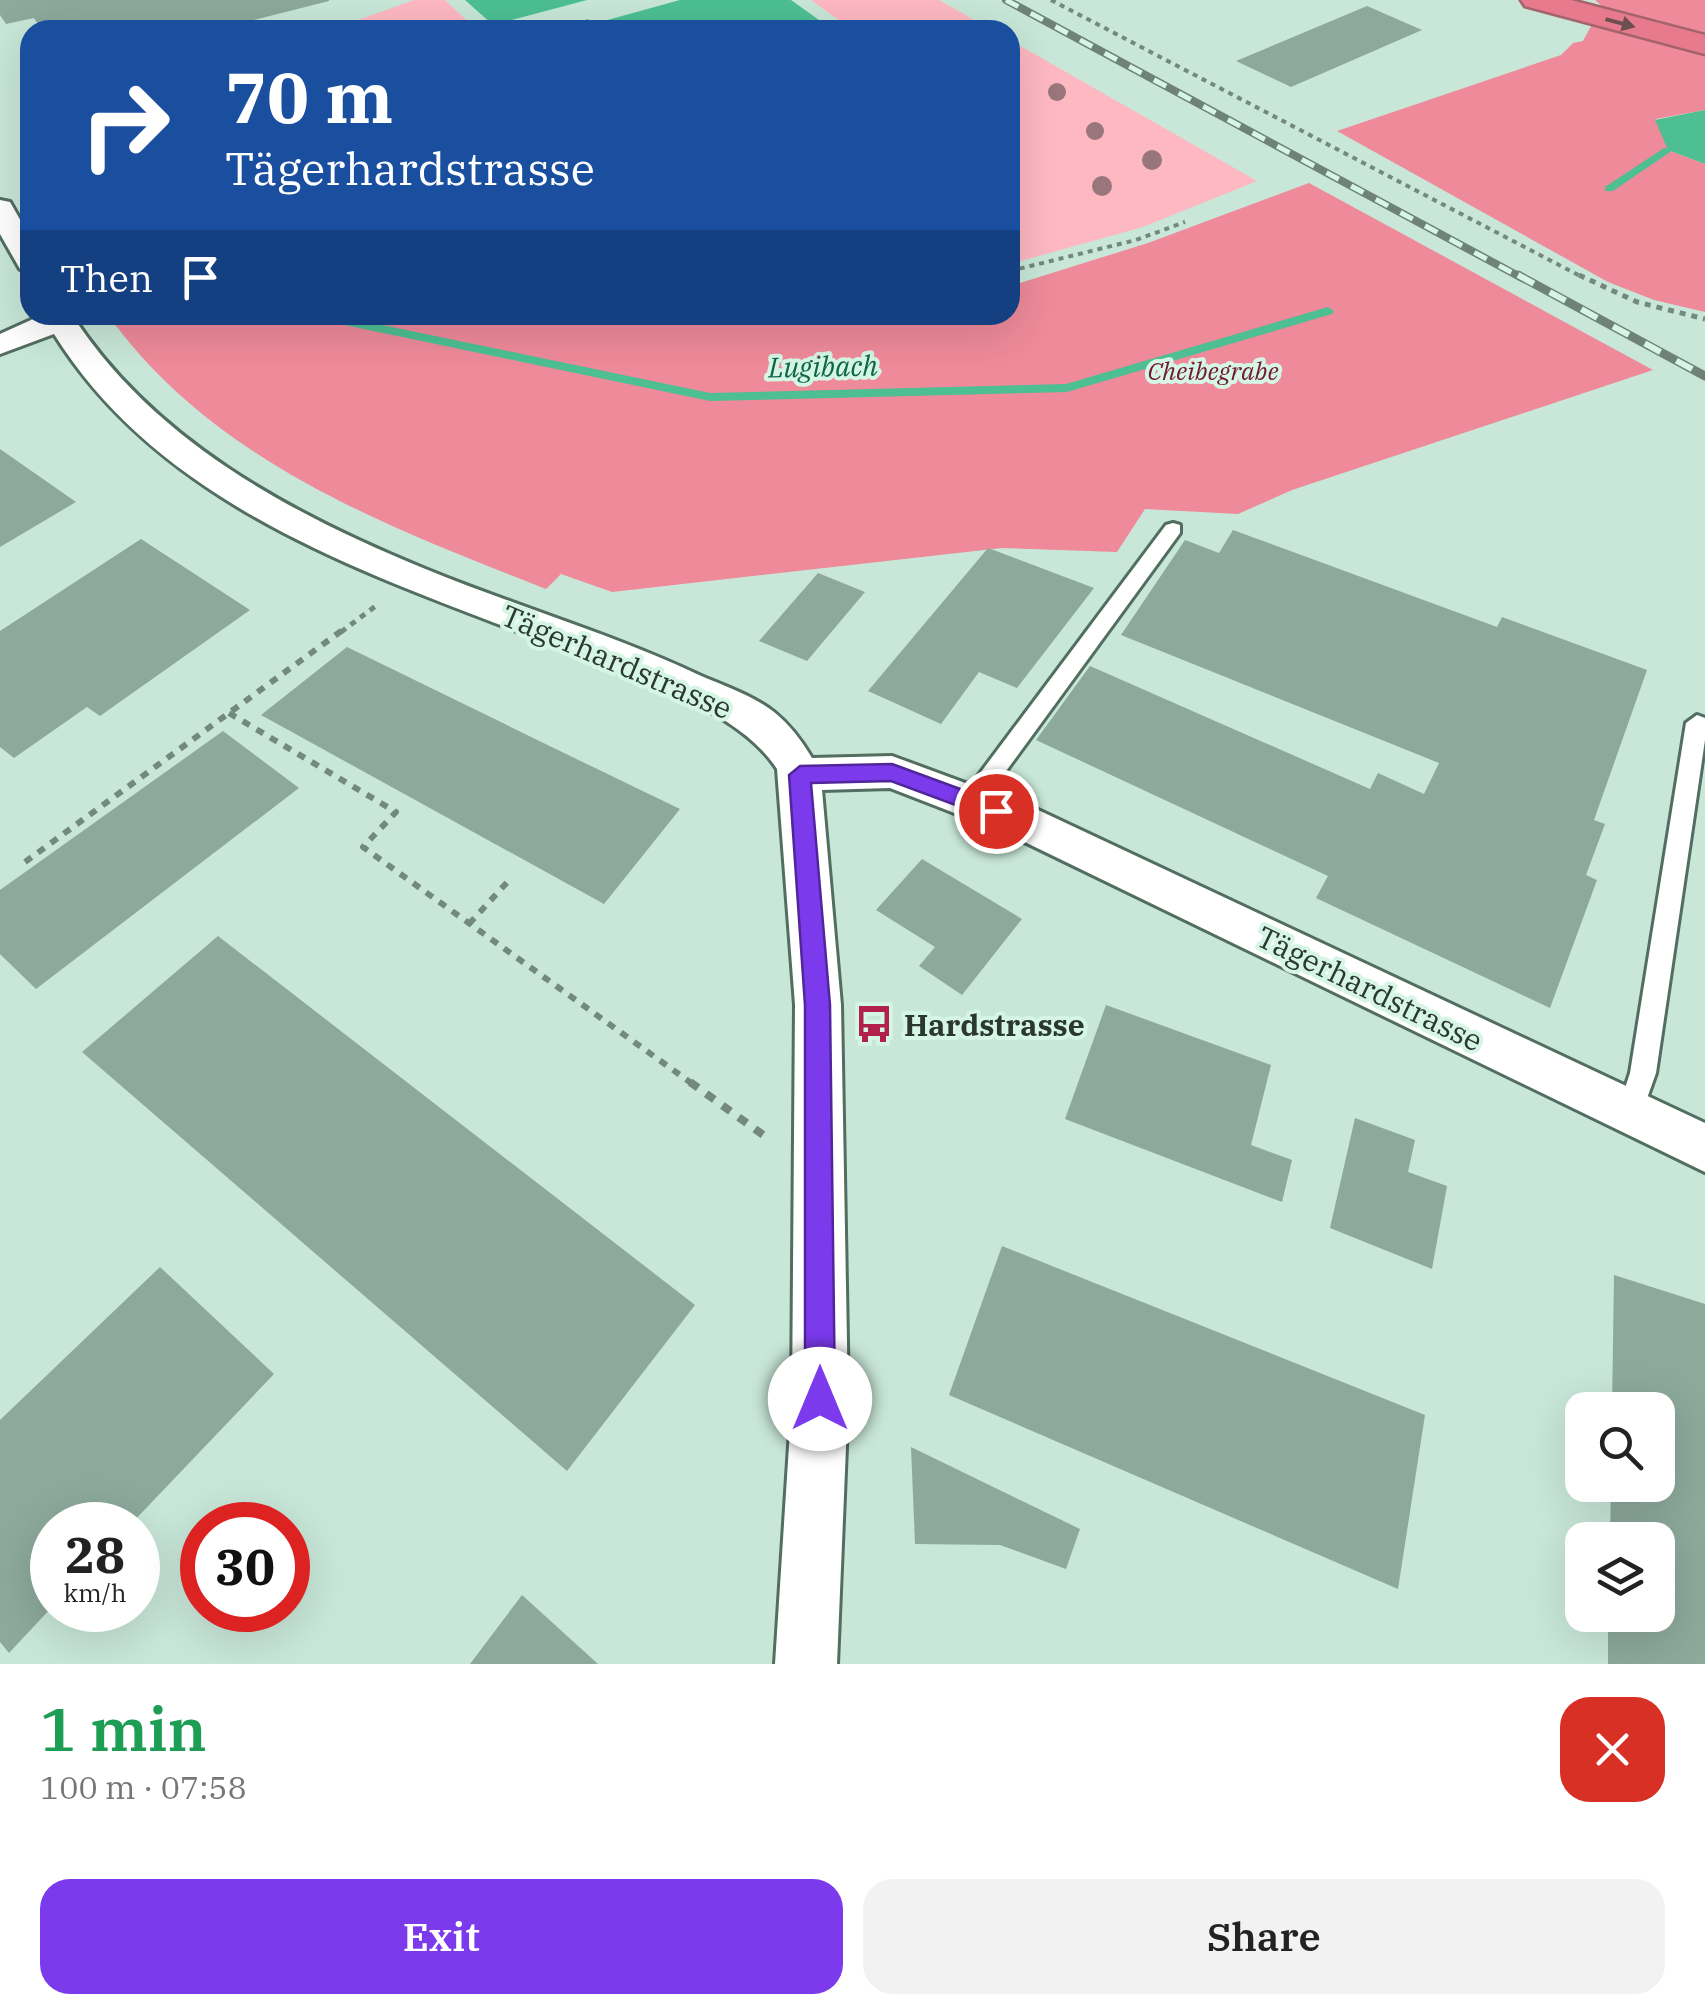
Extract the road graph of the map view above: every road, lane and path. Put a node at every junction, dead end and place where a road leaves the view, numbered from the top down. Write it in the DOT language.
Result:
graph roads {
  1 [pos="1051,0"];
  2 [pos="1536,0"];
  3 [pos="1705,45"];
  4 [pos="0,208"];
  5 [pos="1185,222"];
  6 [pos="20,245"];
  7 [pos="1020,269"];
  8 [pos="1705,320"];
  9 [pos="43,325"];
  10 [pos="63,325"];
  11 [pos="0,345"];
  12 [pos="1173,529"];
  13 [pos="406,576"];
  14 [pos="229,713"];
  15 [pos="1705,726"];
  16 [pos="800,775"];
  17 [pos="971,802"];
  18 [pos="25,862"];
  19 [pos="512,877"];
  20 [pos="469,924"];
  21 [pos="1630,1112"];
  22 [pos="766,1138"];
  23 [pos="1705,1148"];
  24 [pos="806,1664"];
  1 -- 8 [label="path"];
  2 -- 3 [label="highway, one-way"];
  4 -- 6 [label="street"];
  5 -- 7 [label="path"];
  9 -- 11 [label="street"];
  10 -- 13 [label="street, Tägerhardstrasse"];
  12 -- 17 [label="lane"];
  13 -- 14 [label="path"];
  13 -- 16 [label="street, Tägerhardstrasse"];
  14 -- 18 [label="path"];
  14 -- 20 [label="path"];
  15 -- 21 [label="lane"];
  16 -- 17 [label="street, Tägerhardstrasse"];
  16 -- 24 [label="street"];
  17 -- 21 [label="street, Tägerhardstrasse"];
  19 -- 20 [label="path"];
  20 -- 22 [label="path"];
  21 -- 23 [label="street, Tägerhardstrasse"];
}
